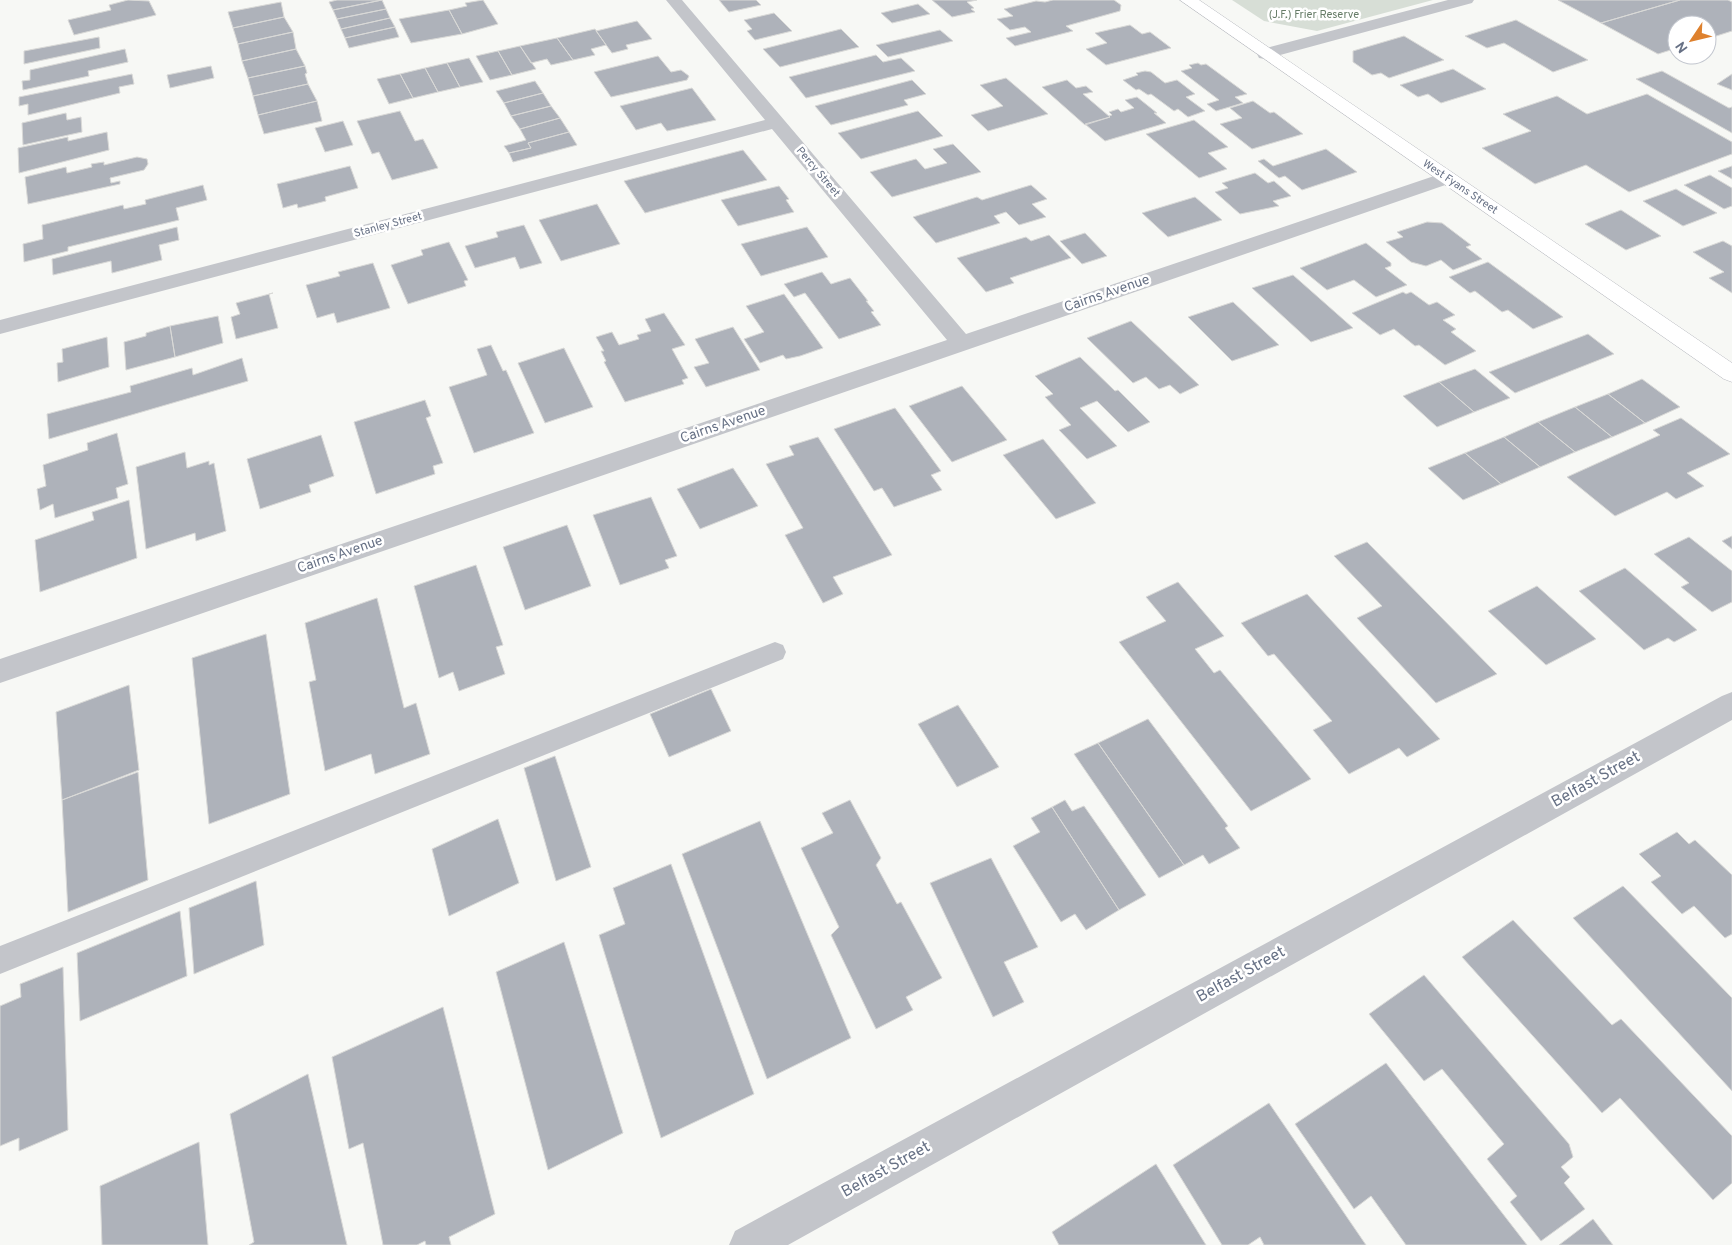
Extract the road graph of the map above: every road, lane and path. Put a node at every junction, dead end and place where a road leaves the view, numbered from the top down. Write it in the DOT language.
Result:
graph roads {
  1 [pos="674,0"];
  2 [pos="1188,0"];
  3 [pos="1466,0"];
  4 [pos="1265,54"];
  5 [pos="777,122"];
  6 [pos="1447,178"];
  7 [pos="0,327"];
  8 [pos="962,343"];
  9 [pos="1732,374"];
  10 [pos="775,652"];
  11 [pos="0,671"];
  12 [pos="1732,705"];
  13 [pos="0,960"];
  14 [pos="749,1245"];
  1 -- 5 [label="street, Percy Street"];
  2 -- 4 [label="main road, West Fyans Street"];
  3 -- 4 [label="street"];
  4 -- 6 [label="main road, West Fyans Street"];
  5 -- 7 [label="street, Stanley Street"];
  5 -- 8 [label="street, Percy Street"];
  6 -- 8 [label="street, Cairns Avenue"];
  6 -- 9 [label="main road, West Fyans Street"];
  8 -- 11 [label="street, Cairns Avenue"];
  10 -- 13 [label="lane"];
  12 -- 14 [label="street, Belfast Street"];
}
